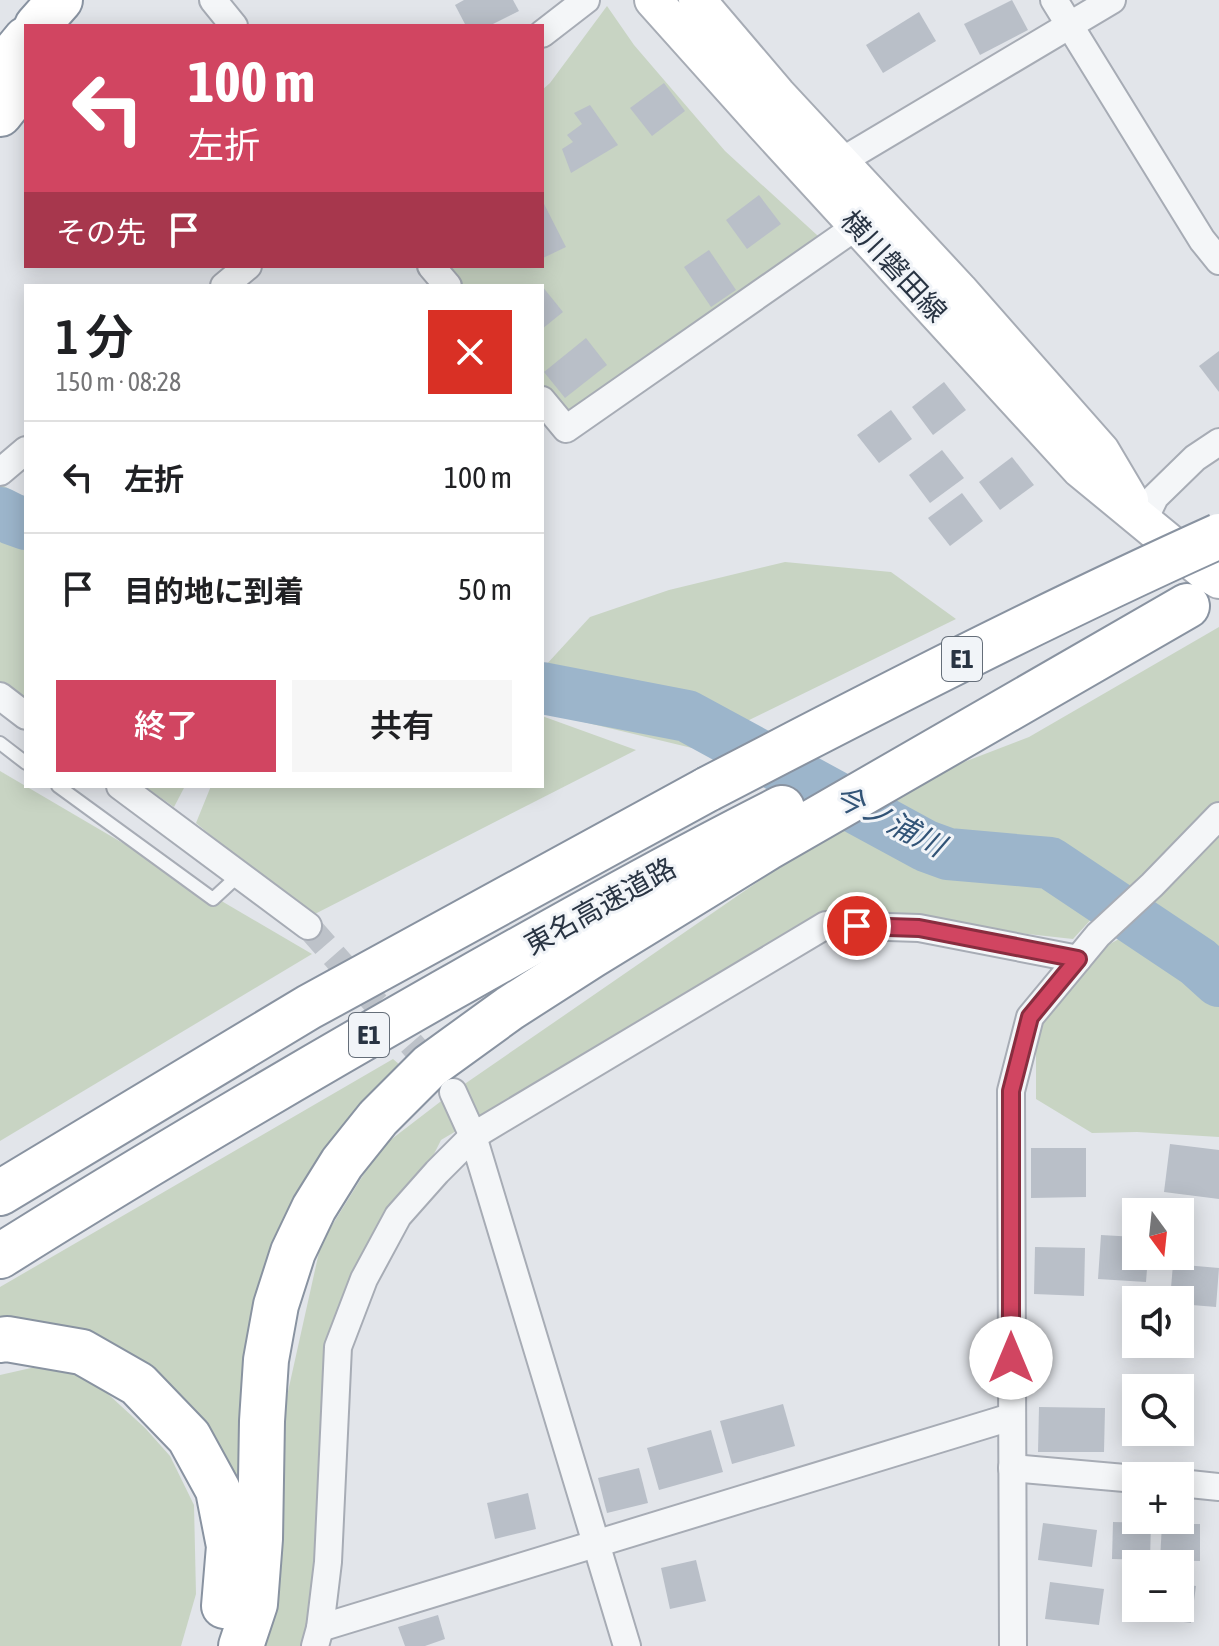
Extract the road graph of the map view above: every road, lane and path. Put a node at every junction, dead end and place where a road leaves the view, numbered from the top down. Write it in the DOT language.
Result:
graph roads {
  1 [pos="60,0"];
  2 [pos="96,0"];
  3 [pos="213,0"];
  4 [pos="586,0"];
  5 [pos="653,0"];
  6 [pos="697,0"];
  7 [pos="1054,0"];
  8 [pos="1112,0"];
  9 [pos="39,24"];
  10 [pos="75,24"];
  11 [pos="232,24"];
  12 [pos="1069,26"];
  13 [pos="544,32"];
  14 [pos="24,41"];
  15 [pos="0,70"];
  16 [pos="24,84"];
  17 [pos="0,114"];
  18 [pos="840,162"];
  19 [pos="857,226"];
  20 [pos="1219,261"];
  21 [pos="246,268"];
  22 [pos="433,268"];
  23 [pos="226,284"];
  24 [pos="446,284"];
  25 [pos="544,402"];
  26 [pos="1219,442"];
  27 [pos="24,452"];
  28 [pos="2,470"];
  29 [pos="1143,522"];
  30 [pos="1219,536"];
  31 [pos="1208,593"];
  32 [pos="0,696"];
  33 [pos="24,714"];
  34 [pos="0,743"];
  35 [pos="24,761"];
  36 [pos="61,788"];
  37 [pos="123,788"];
  38 [pos="1219,816"];
  39 [pos="756,838"];
  40 [pos="239,875"];
  41 [pos="308,926"];
  42 [pos="1078,959"];
  43 [pos="453,1092"];
  44 [pos="473,1136"];
  45 [pos="94,1137"];
  46 [pos="0,1175"];
  47 [pos="0,1193"];
  48 [pos="0,1256"];
  49 [pos="0,1340"];
  50 [pos="1011,1417"];
  51 [pos="1012,1468"];
  52 [pos="1122,1478"];
  53 [pos="1194,1484"];
  54 [pos="1219,1487"];
  55 [pos="596,1544"];
  56 [pos="318,1637"];
  57 [pos="211,1646"];
  58 [pos="241,1646"];
  59 [pos="627,1646"];
  60 [pos="1013,1646"];
  1 -- 9 [label="highway"];
  2 -- 10 [label="highway"];
  3 -- 11 [label="street"];
  4 -- 13 [label="street"];
  5 -- 19 [label="main road, 横川磐田線"];
  6 -- 18 [label="main road, 横川磐田線"];
  7 -- 12 [label="street"];
  8 -- 12 [label="street"];
  12 -- 18 [label="street"];
  12 -- 20 [label="street"];
  14 -- 15 [label="highway"];
  16 -- 17 [label="highway"];
  18 -- 29 [label="main road, 横川磐田線"];
  19 -- 25 [label="street"];
  19 -- 29 [label="main road, 横川磐田線"];
  21 -- 23 [label="street"];
  22 -- 24 [label="street"];
  26 -- 29 [label="street"];
  27 -- 28 [label="street"];
  29 -- 31 [label="main road, 横川磐田線"];
  30 -- 45 [label="highway, 東名高速道路 / E1, bridge"];
  31 -- 39 [label="highway"];
  32 -- 33 [label="street"];
  34 -- 35 [label="lane"];
  36 -- 40 [label="lane"];
  37 -- 40 [label="street"];
  38 -- 42 [label="street"];
  39 -- 48 [label="highway, 東名高速道路 / E1"];
  39 -- 58 [label="highway"];
  40 -- 41 [label="street"];
  42 -- 44 [label="street"];
  42 -- 50 [label="street"];
  43 -- 44 [label="street"];
  44 -- 55 [label="street"];
  44 -- 56 [label="street"];
  45 -- 46 [label="highway"];
  45 -- 47 [label="highway, 東名高速道路 / E1"];
  49 -- 57 [label="highway"];
  50 -- 51 [label="street"];
  50 -- 55 [label="street"];
  51 -- 52 [label="street"];
  51 -- 60 [label="street"];
  53 -- 54 [label="street"];
  55 -- 56 [label="street"];
  55 -- 59 [label="street"];
}
